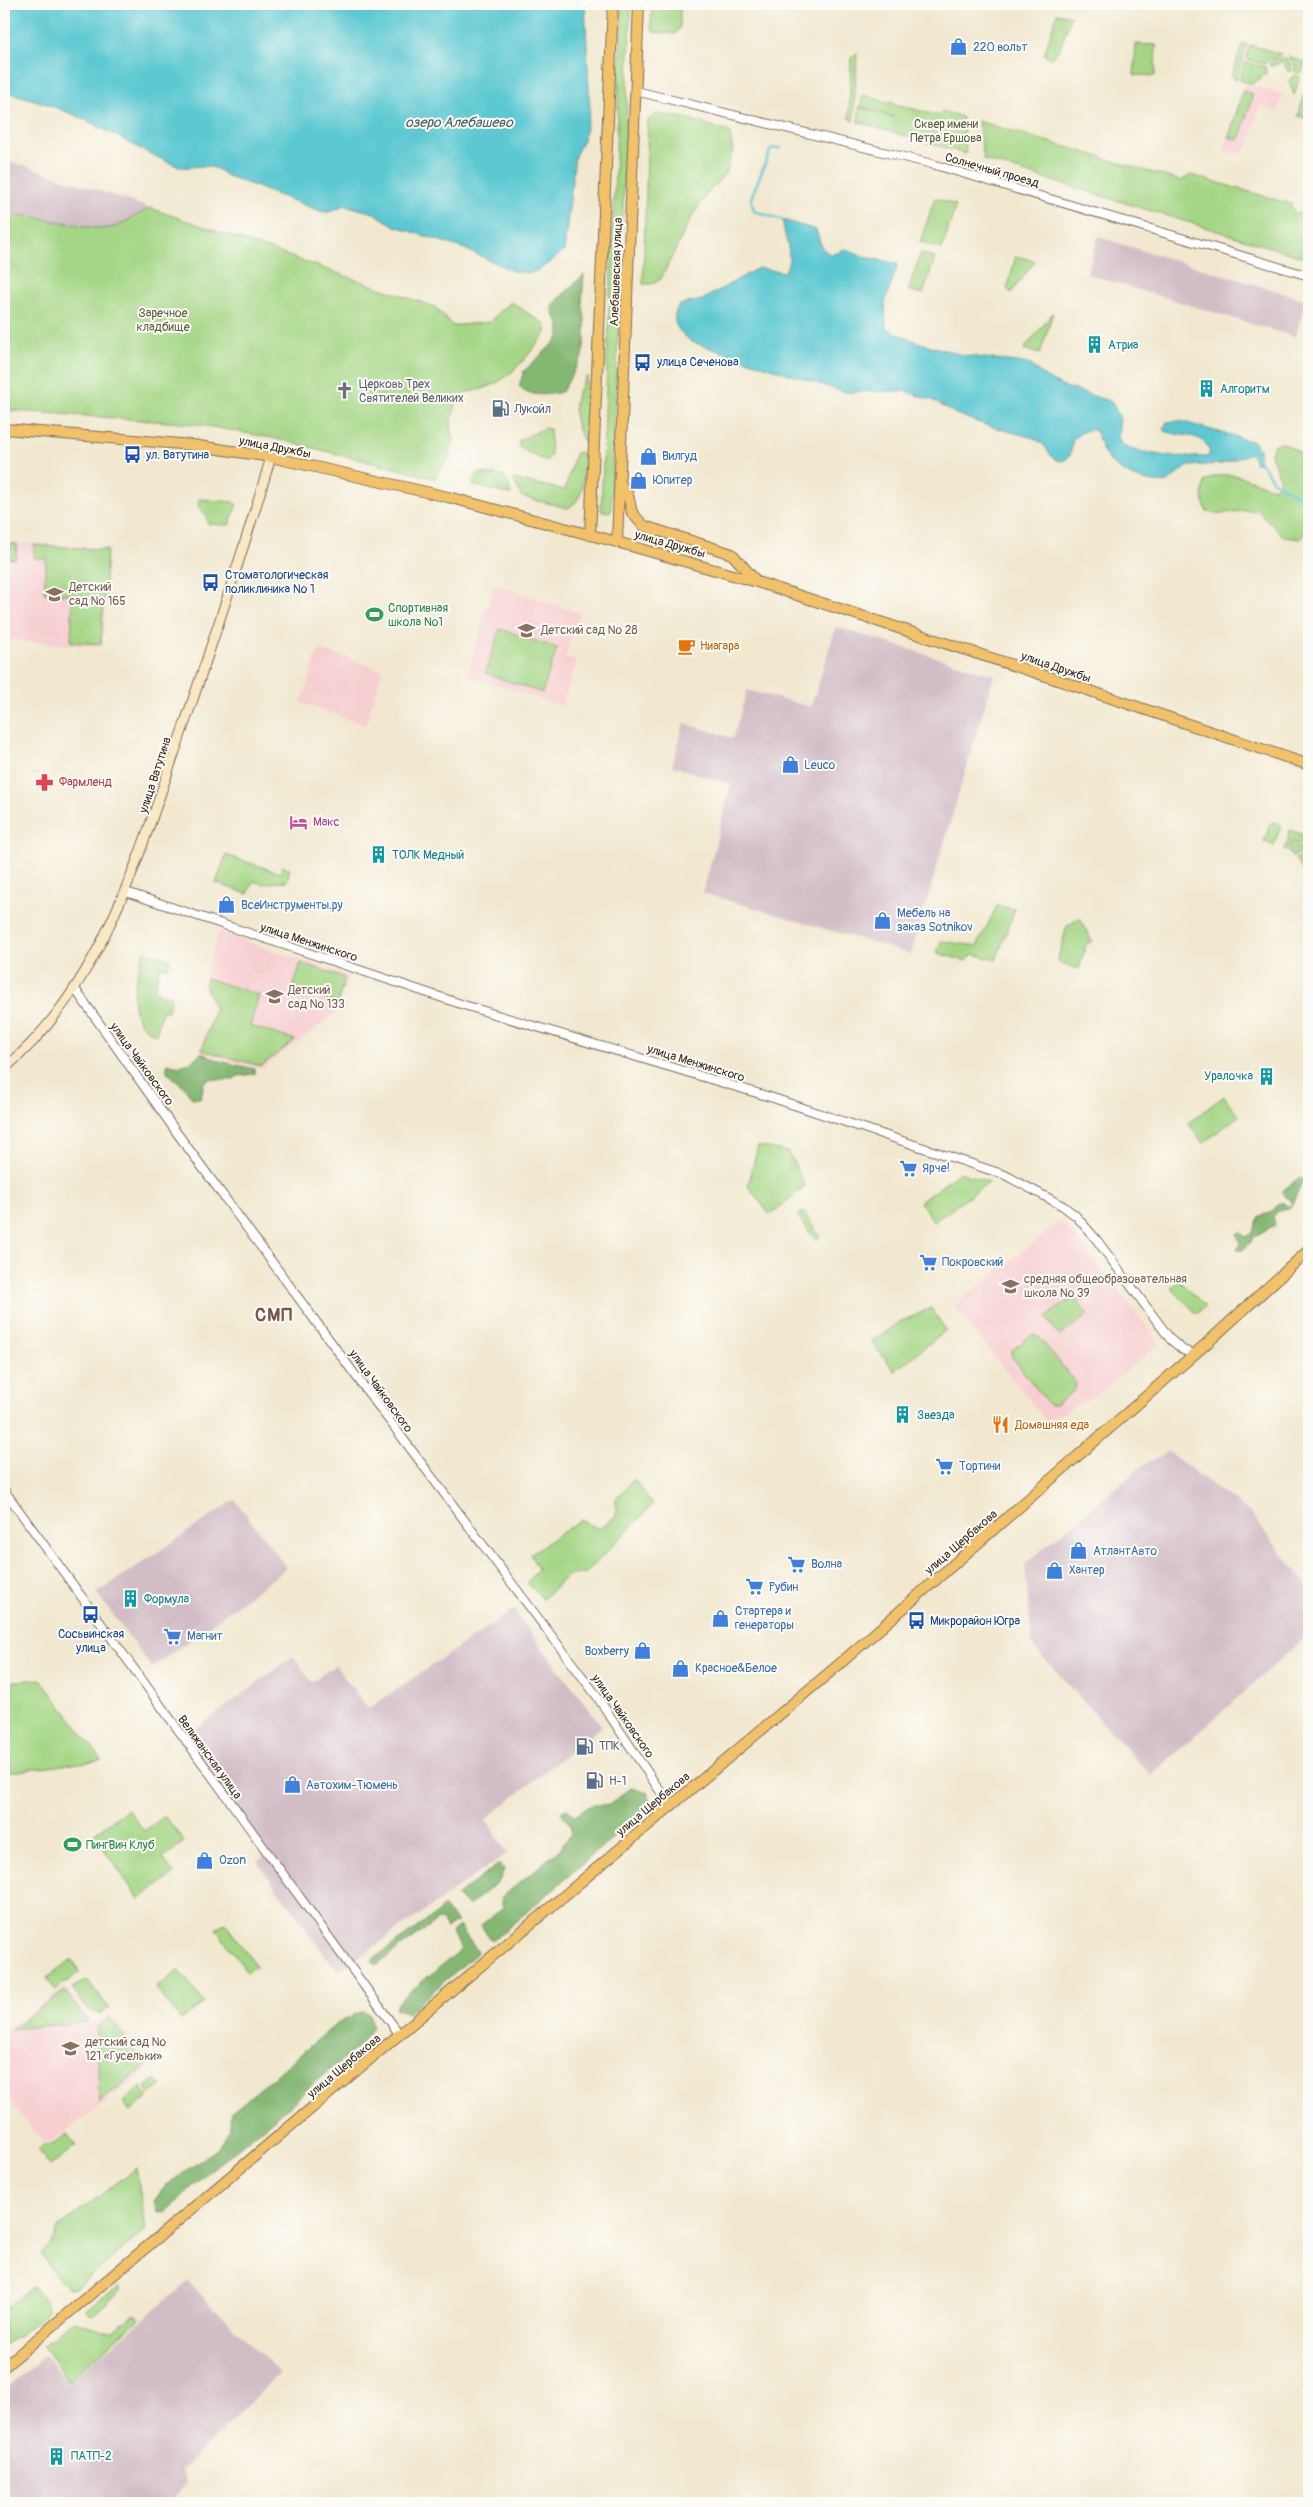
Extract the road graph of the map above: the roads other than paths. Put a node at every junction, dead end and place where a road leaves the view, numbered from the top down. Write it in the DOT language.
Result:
graph roads {
  1 [pos="612,4"];
  2 [pos="639,4"];
  3 [pos="636,91"];
  4 [pos="1309,276"];
  5 [pos="4,429"];
  6 [pos="271,457"];
  7 [pos="621,483"];
  8 [pos="590,535"];
  9 [pos="617,542"];
  10 [pos="756,582"];
  11 [pos="1309,765"];
  12 [pos="126,892"];
  13 [pos="75,989"];
  14 [pos="4,1069"];
  15 [pos="1309,1250"];
  16 [pos="1194,1354"];
  17 [pos="4,1490"];
  18 [pos="670,1806"];
  19 [pos="400,2035"];
  20 [pos="4,2367"];
  1 -- 8 [label="main road, Алебашевская улица"];
  2 -- 3 [label="main road, Алебашевская улица"];
  3 -- 4 [label="street, Солнечный проезд"];
  3 -- 7 [label="main road, Алебашевская улица"];
  5 -- 6 [label="main road, улица Дружбы"];
  6 -- 8 [label="main road, улица Дружбы"];
  6 -- 12 [label="main road, улица Ватутина"];
  7 -- 9 [label="main road, Алебашевская улица"];
  7 -- 10 [label="main road"];
  8 -- 9 [label="main road, улица Дружбы"];
  9 -- 10 [label="main road, улица Дружбы"];
  10 -- 11 [label="main road, улица Дружбы"];
  12 -- 13 [label="main road, улица Ватутина"];
  12 -- 16 [label="street, улица Менжинского"];
  13 -- 14 [label="main road, улица Ватутина"];
  13 -- 18 [label="street, улица Чайковского"];
  15 -- 16 [label="main road, улица Щербакова"];
  16 -- 18 [label="main road, улица Щербакова"];
  17 -- 19 [label="street, Велижанская улица"];
  18 -- 19 [label="main road, улица Щербакова"];
  19 -- 20 [label="main road, улица Щербакова"];
}
